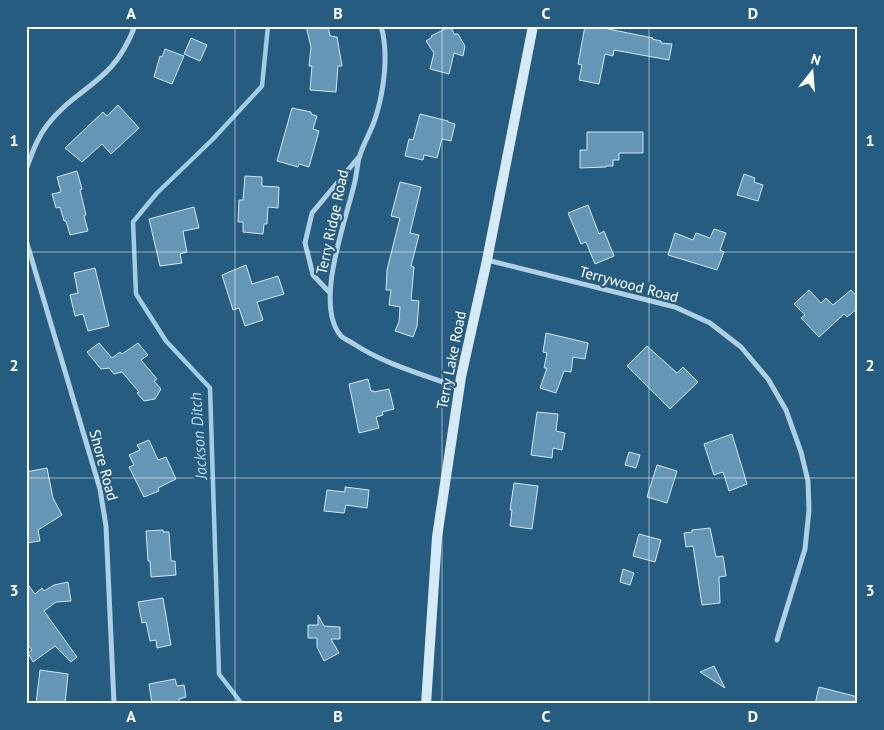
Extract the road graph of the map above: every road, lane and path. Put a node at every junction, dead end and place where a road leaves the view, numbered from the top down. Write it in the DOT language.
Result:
graph roads {
  1 [pos="135,26"];
  2 [pos="381,26"];
  3 [pos="533,26"];
  4 [pos="359,156"];
  5 [pos="26,170"];
  6 [pos="26,240"];
  7 [pos="487,260"];
  8 [pos="330,293"];
  9 [pos="459,388"];
  10 [pos="778,640"];
  11 [pos="114,704"];
  12 [pos="426,704"];
  1 -- 5 [label="street"];
  2 -- 4 [label="street, Terry Ridge Road"];
  3 -- 7 [label="main road, Terry Lake Road"];
  4 -- 8 [label="street, Terry Ridge Road"];
  4 -- 8 [label="street, Terry Ridge Road"];
  6 -- 11 [label="street, Shore Road"];
  7 -- 9 [label="main road, Terry Lake Road"];
  7 -- 10 [label="street, Terrywood Road"];
  8 -- 9 [label="street, Terry Ridge Road"];
  9 -- 12 [label="main road, Terry Lake Road"];
}
